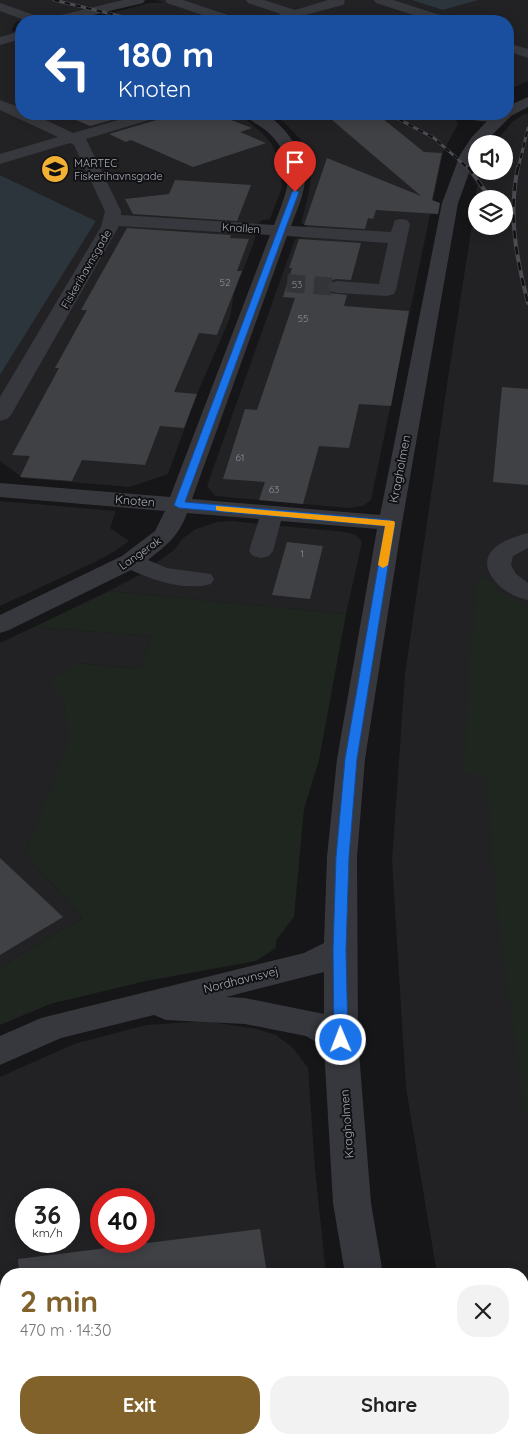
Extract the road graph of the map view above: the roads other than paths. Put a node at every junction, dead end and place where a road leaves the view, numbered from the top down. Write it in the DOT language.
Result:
graph roads {
  1 [pos="139,0"];
  2 [pos="173,0"];
  3 [pos="334,0"];
  4 [pos="380,0"];
  5 [pos="242,2"];
  6 [pos="0,7"];
  7 [pos="58,8"];
  8 [pos="204,11"];
  9 [pos="295,14"];
  10 [pos="22,15"];
  11 [pos="77,15"];
  12 [pos="215,15"];
  13 [pos="291,15"];
  14 [pos="426,15"];
  15 [pos="15,37"];
  16 [pos="0,41"];
  17 [pos="528,41"];
  18 [pos="514,49"];
  19 [pos="528,86"];
  20 [pos="514,94"];
  21 [pos="528,101"];
  22 [pos="0,104"];
  23 [pos="514,109"];
  24 [pos="15,111"];
  25 [pos="34,120"];
  26 [pos="134,120"];
  27 [pos="262,120"];
  28 [pos="473,120"];
  29 [pos="499,120"];
  30 [pos="72,138"];
  31 [pos="0,159"];
  32 [pos="450,203"];
  33 [pos="113,220"];
  34 [pos="282,230"];
  35 [pos="336,287"];
  36 [pos="24,375"];
  37 [pos="0,384"];
  38 [pos="0,415"];
  39 [pos="0,490"];
  40 [pos="179,505"];
  41 [pos="272,513"];
  42 [pos="390,523"];
  43 [pos="528,540"];
  44 [pos="261,551"];
  45 [pos="131,562"];
  46 [pos="202,579"];
  47 [pos="528,593"];
  48 [pos="2,622"];
  49 [pos="340,950"];
  50 [pos="140,1006"];
  51 [pos="341,1040"];
  52 [pos="0,1051"];
  53 [pos="363,1268"];
  1 -- 11 [label="street"];
  2 -- 8 [label="street"];
  3 -- 9 [label="street"];
  4 -- 14 [label="street"];
  5 -- 8 [label="street"];
  5 -- 9 [label="street"];
  6 -- 10 [label="street"];
  7 -- 11 [label="street"];
  8 -- 12 [label="street"];
  9 -- 13 [label="street"];
  15 -- 16 [label="street"];
  17 -- 18 [label="street"];
  19 -- 20 [label="street"];
  21 -- 23 [label="street, Kragholmen"];
  22 -- 24 [label="street, Fiskerihavnsgade"];
  25 -- 30 [label="street, Fiskerihavnsgade"];
  26 -- 30 [label="street"];
  27 -- 34 [label="street, Langerak"];
  28 -- 32 [label="street, Kragholmen"];
  29 -- 32 [label="street, Kragholmen"];
  30 -- 31 [label="street"];
  30 -- 33 [label="street, Fiskerihavnsgade"];
  32 -- 42 [label="street, Kragholmen"];
  33 -- 34 [label="street, Knallen"];
  33 -- 36 [label="street, Fiskerihavnsgade"];
  34 -- 35 [label="street, Knallen"];
  34 -- 40 [label="street, Langerak"];
  36 -- 37 [label="street"];
  36 -- 38 [label="street, Fiskerihavnsgade"];
  39 -- 40 [label="street, Knoten"];
  40 -- 41 [label="street, Knoten"];
  40 -- 45 [label="street, Langerak"];
  41 -- 42 [label="street, Knoten"];
  41 -- 44 [label="street"];
  42 -- 49 [label="street, Kragholmen"];
  43 -- 47 [label="street"];
  45 -- 46 [label="street"];
  45 -- 48 [label="street, Langerak"];
  49 -- 50 [label="street, Nordhavnsvej"];
  49 -- 51 [label="street, Kragholmen"];
  50 -- 51 [label="street, Nordhavnsvej"];
  50 -- 52 [label="street, Nordhavnsvej"];
  51 -- 53 [label="street, Kragholmen"];
}
